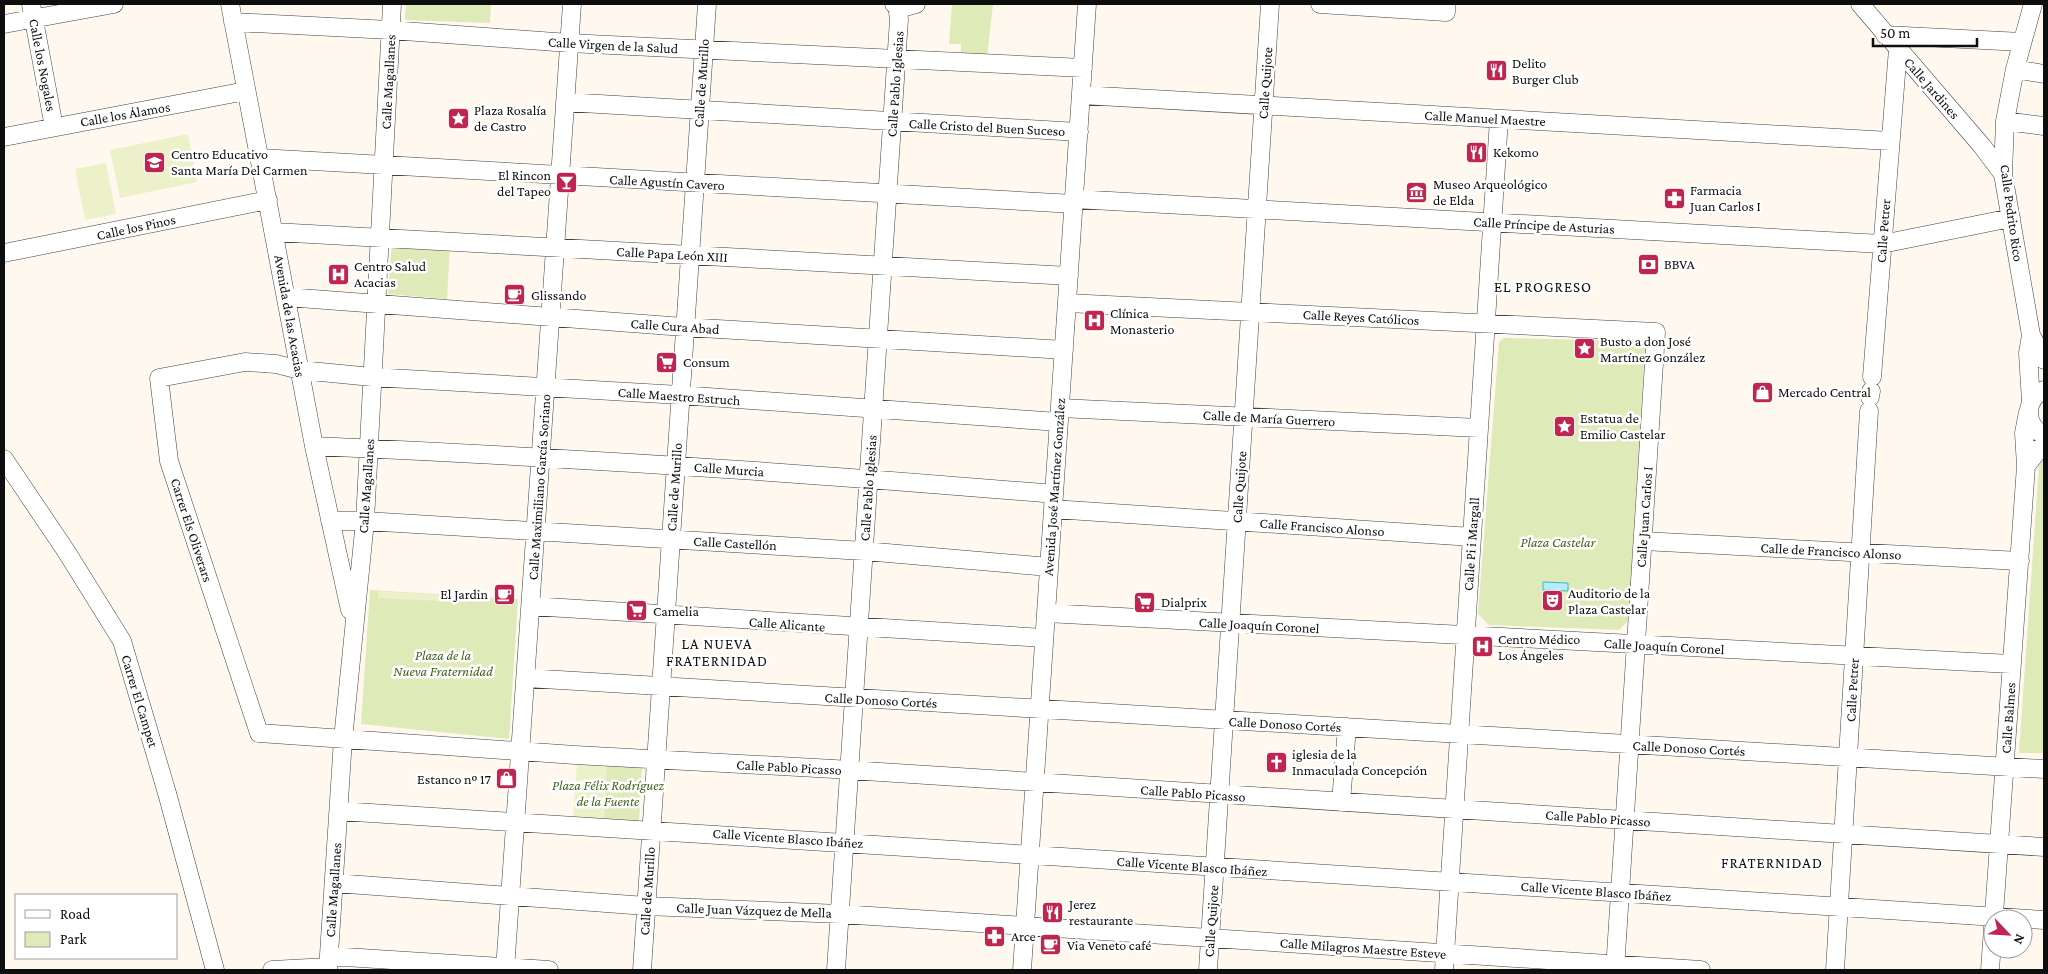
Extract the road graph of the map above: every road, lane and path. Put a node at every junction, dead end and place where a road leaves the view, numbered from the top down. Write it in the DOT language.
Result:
graph roads {
  1 [pos="114,4"];
  2 [pos="230,4"];
  3 [pos="392,4"];
  4 [pos="572,4"];
  5 [pos="707,4"];
  6 [pos="916,4"];
  7 [pos="1087,4"];
  8 [pos="1270,4"];
  9 [pos="1320,4"];
  10 [pos="1860,4"];
  11 [pos="2033,4"];
  12 [pos="895,5"];
  13 [pos="1446,8"];
  14 [pos="33,11"];
  15 [pos="233,22"];
  16 [pos="4,24"];
  17 [pos="390,30"];
  18 [pos="1885,35"];
  19 [pos="2022,42"];
  20 [pos="569,43"];
  21 [pos="1898,49"];
  22 [pos="704,50"];
  23 [pos="897,59"];
  24 [pos="1083,68"];
  25 [pos="1915,69"];
  26 [pos="2015,69"];
  27 [pos="2044,74"];
  28 [pos="1894,86"];
  29 [pos="246,91"];
  30 [pos="1081,95"];
  31 [pos="565,102"];
  32 [pos="1263,105"];
  33 [pos="699,111"];
  34 [pos="1499,119"];
  35 [pos="2005,120"];
  36 [pos="893,121"];
  37 [pos="2044,126"];
  38 [pos="54,127"];
  39 [pos="1079,132"];
  40 [pos="4,137"];
  41 [pos="1890,141"];
  42 [pos="260,158"];
  43 [pos="384,166"];
  44 [pos="2003,174"];
  45 [pos="560,176"];
  46 [pos="694,184"];
  47 [pos="887,193"];
  48 [pos="268,200"];
  49 [pos="1074,202"];
  50 [pos="1256,209"];
  51 [pos="2011,218"];
  52 [pos="1492,222"];
  53 [pos="274,232"];
  54 [pos="380,236"];
  55 [pos="1882,244"];
  56 [pos="555,248"];
  57 [pos="4,253"];
  58 [pos="689,254"];
  59 [pos="883,267"];
  60 [pos="1069,276"];
  61 [pos="286,297"];
  62 [pos="1067,302"];
  63 [pos="376,303"];
  64 [pos="1250,312"];
  65 [pos="550,317"];
  66 [pos="1486,324"];
  67 [pos="684,327"];
  68 [pos="1656,332"];
  69 [pos="2031,335"];
  70 [pos="878,338"];
  71 [pos="1064,350"];
  72 [pos="2044,360"];
  73 [pos="300,370"];
  74 [pos="372,378"];
  75 [pos="545,388"];
  76 [pos="2044,390"];
  77 [pos="680,395"];
  78 [pos="2030,407"];
  79 [pos="873,410"];
  80 [pos="1059,415"];
  81 [pos="1243,417"];
  82 [pos="1479,428"];
  83 [pos="2044,435"];
  84 [pos="2044,444"];
  85 [pos="314,446"];
  86 [pos="369,448"];
  87 [pos="541,457"];
  88 [pos="4,459"];
  89 [pos="675,466"];
  90 [pos="2026,466"];
  91 [pos="869,478"];
  92 [pos="1053,502"];
  93 [pos="330,521"];
  94 [pos="365,521"];
  95 [pos="1236,521"];
  96 [pos="536,532"];
  97 [pos="1472,537"];
  98 [pos="670,540"];
  99 [pos="1643,541"];
  100 [pos="864,551"];
  101 [pos="1860,553"];
  102 [pos="2020,561"];
  103 [pos="1049,567"];
  104 [pos="530,606"];
  105 [pos="1046,613"];
  106 [pos="666,615"];
  107 [pos="1230,623"];
  108 [pos="354,628"];
  109 [pos="859,628"];
  110 [pos="1465,635"];
  111 [pos="1044,638"];
  112 [pos="1636,644"];
  113 [pos="1854,656"];
  114 [pos="2012,664"];
  115 [pos="526,678"];
  116 [pos="661,686"];
  117 [pos="854,698"];
  118 [pos="1040,709"];
  119 [pos="1224,720"];
  120 [pos="1346,727"];
  121 [pos="1459,734"];
  122 [pos="343,739"];
  123 [pos="1630,744"];
  124 [pos="521,750"];
  125 [pos="1848,757"];
  126 [pos="656,760"];
  127 [pos="2004,767"];
  128 [pos="2044,769"];
  129 [pos="848,770"];
  130 [pos="1034,783"];
  131 [pos="1219,795"];
  132 [pos="1341,802"];
  133 [pos="1454,809"];
  134 [pos="339,811"];
  135 [pos="1625,820"];
  136 [pos="516,822"];
  137 [pos="651,830"];
  138 [pos="1843,834"];
  139 [pos="844,842"];
  140 [pos="1998,844"];
  141 [pos="2044,846"];
  142 [pos="1030,856"];
  143 [pos="1214,867"];
  144 [pos="1449,882"];
  145 [pos="334,883"];
  146 [pos="1621,893"];
  147 [pos="510,897"];
  148 [pos="646,906"];
  149 [pos="1839,907"];
  150 [pos="1994,909"];
  151 [pos="840,914"];
  152 [pos="1983,916"];
  153 [pos="1025,926"];
  154 [pos="1210,938"];
  155 [pos="1444,962"];
  156 [pos="328,965"];
  157 [pos="1615,967"];
  158 [pos="505,969"];
  159 [pos="215,970"];
  160 [pos="272,970"];
  161 [pos="549,970"];
  162 [pos="642,970"];
  163 [pos="836,970"];
  164 [pos="1022,970"];
  165 [pos="1208,970"];
  166 [pos="1701,970"];
  167 [pos="1835,970"];
  1 -- 14 [label="street"];
  2 -- 15 [label="street, Avenida de las Acacias"];
  3 -- 17 [label="street, Calle Magallanes"];
  4 -- 20 [label="street, Calle Maximiliano García Soriano"];
  5 -- 22 [label="street, Calle de Murillo"];
  6 -- 12 [label="street"];
  7 -- 24 [label="street, Avenida José Martínez González"];
  8 -- 32 [label="street, Calle Quijote"];
  9 -- 13 [label="street"];
  10 -- 18 [label="street, Calle Jardines"];
  11 -- 19 [label="street, Calle Pedrito Rico"];
  12 -- 23 [label="street, Calle Pablo Iglesias"];
  14 -- 16 [label="street"];
  14 -- 38 [label="street, Calle los Nogales"];
  15 -- 17 [label="street, Calle Virgen de la Salud"];
  15 -- 29 [label="street, Avenida de las Acacias"];
  17 -- 20 [label="street, Calle Virgen de la Salud"];
  17 -- 43 [label="street, Calle Magallanes"];
  18 -- 19 [label="street"];
  18 -- 21 [label="street, Calle Jardines"];
  19 -- 26 [label="street, Calle Pedrito Rico"];
  20 -- 22 [label="street, Calle Virgen de la Salud"];
  20 -- 31 [label="street, Calle Maximiliano García Soriano"];
  21 -- 25 [label="street, Calle Jardines"];
  21 -- 28 [label="street, Calle Petrer"];
  22 -- 23 [label="street, Calle Virgen de la Salud"];
  22 -- 33 [label="street, Calle de Murillo"];
  23 -- 24 [label="street, Calle Virgen de la Salud"];
  23 -- 36 [label="street, Calle Pablo Iglesias"];
  24 -- 30 [label="street, Avenida José Martínez González"];
  25 -- 28 [label="street"];
  25 -- 44 [label="street, Calle Jardines"];
  26 -- 27 [label="street"];
  26 -- 35 [label="street, Calle Pedrito Rico"];
  28 -- 41 [label="street, Calle Petrer"];
  29 -- 38 [label="street, Calle los Álamos"];
  29 -- 42 [label="street, Avenida de las Acacias"];
  30 -- 32 [label="street, Calle Manuel Maestre"];
  30 -- 39 [label="street, Avenida José Martínez González"];
  31 -- 33 [label="street, Calle Cristo del Buen Suceso"];
  31 -- 45 [label="street, Calle Maximiliano García Soriano"];
  32 -- 34 [label="street, Calle Manuel Maestre"];
  32 -- 50 [label="street, Calle Quijote"];
  33 -- 36 [label="street, Calle Cristo del Buen Suceso"];
  33 -- 46 [label="street, Calle de Murillo"];
  34 -- 41 [label="street, Calle Manuel Maestre"];
  34 -- 52 [label="street, Calle Pi i Margall"];
  35 -- 37 [label="street"];
  35 -- 44 [label="street, Calle Pedrito Rico"];
  36 -- 39 [label="street, Calle Cristo del Buen Suceso"];
  36 -- 47 [label="street, Calle Pablo Iglesias"];
  38 -- 40 [label="street, Calle los Álamos"];
  39 -- 49 [label="street, Avenida José Martínez González"];
  41 -- 55 [label="street, Calle Petrer"];
  42 -- 43 [label="street, Calle Agustín Cavero"];
  42 -- 48 [label="street, Avenida de las Acacias"];
  43 -- 45 [label="street, Calle Agustín Cavero"];
  43 -- 54 [label="street, Calle Magallanes"];
  44 -- 51 [label="street, Calle Pedrito Rico"];
  45 -- 46 [label="street, Calle Agustín Cavero"];
  45 -- 56 [label="street, Calle Maximiliano García Soriano"];
  46 -- 47 [label="street, Calle Agustín Cavero"];
  46 -- 58 [label="street, Calle de Murillo"];
  47 -- 49 [label="street, Calle Agustín Cavero"];
  47 -- 59 [label="street, Calle Pablo Iglesias"];
  48 -- 53 [label="street, Avenida de las Acacias"];
  48 -- 57 [label="street, Calle los Pinos"];
  49 -- 50 [label="street, Calle Príncipe de Asturias"];
  49 -- 60 [label="street, Avenida José Martínez González"];
  50 -- 52 [label="street, Calle Príncipe de Asturias"];
  50 -- 64 [label="street, Calle Quijote"];
  51 -- 55 [label="street, Calle Príncipe de Asturias"];
  51 -- 69 [label="street, Calle Pedrito Rico"];
  52 -- 55 [label="street, Calle Príncipe de Asturias"];
  52 -- 66 [label="street, Calle Pi i Margall"];
  53 -- 54 [label="street, Calle Papa León XIII"];
  53 -- 61 [label="street, Avenida de las Acacias"];
  54 -- 56 [label="street, Calle Papa León XIII"];
  54 -- 63 [label="street, Calle Magallanes"];
  55 -- 101 [label="street, Calle Petrer"];
  56 -- 58 [label="street, Calle Papa León XIII"];
  56 -- 65 [label="street, Calle Maximiliano García Soriano"];
  58 -- 59 [label="street, Calle Papa León XIII"];
  58 -- 67 [label="street, Calle de Murillo"];
  59 -- 60 [label="street, Calle Papa León XIII"];
  59 -- 70 [label="street, Calle Pablo Iglesias"];
  60 -- 62 [label="street, Avenida José Martínez González"];
  61 -- 63 [label="street, Calle Cura Abad"];
  61 -- 73 [label="street, Avenida de las Acacias"];
  62 -- 64 [label="street, Calle Reyes Católicos"];
  62 -- 71 [label="street, Avenida José Martínez González"];
  63 -- 65 [label="street, Calle Cura Abad"];
  63 -- 74 [label="street, Calle Magallanes"];
  64 -- 66 [label="street, Calle Reyes Católicos"];
  64 -- 81 [label="street, Calle Quijote"];
  65 -- 67 [label="street, Calle Cura Abad"];
  65 -- 75 [label="street, Calle Maximiliano García Soriano"];
  66 -- 68 [label="street, Calle Reyes Católicos"];
  66 -- 82 [label="street, Calle Pi i Margall"];
  67 -- 70 [label="street, Calle Cura Abad"];
  67 -- 77 [label="street, Calle de Murillo"];
  68 -- 99 [label="street, Calle Juan Carlos I"];
  69 -- 72 [label="street, Calle Pedrito Rico"];
  69 -- 78 [label="street, Calle Pedrito Rico"];
  70 -- 71 [label="street, Calle Cura Abad"];
  70 -- 79 [label="street, Calle Pablo Iglesias"];
  71 -- 80 [label="street, Avenida José Martínez González"];
  73 -- 74 [label="street, Calle Maestro Estruch"];
  73 -- 85 [label="street, Avenida de las Acacias"];
  73 -- 122 [label="street, Carrer Els Oliverars"];
  74 -- 75 [label="street, Calle Maestro Estruch"];
  74 -- 86 [label="street, Calle Magallanes"];
  75 -- 77 [label="street, Calle Maestro Estruch"];
  75 -- 87 [label="street, Calle Maximiliano García Soriano"];
  76 -- 78 [label="street"];
  77 -- 79 [label="street, Calle Maestro Estruch"];
  77 -- 89 [label="street, Calle de Murillo"];
  78 -- 83 [label="street"];
  78 -- 90 [label="street, Calle Balmes"];
  79 -- 80 [label="street, Calle Maestro Estruch"];
  79 -- 91 [label="street, Calle Pablo Iglesias"];
  80 -- 81 [label="street, Calle de María Guerrero"];
  80 -- 92 [label="street, Avenida José Martínez González"];
  81 -- 82 [label="street, Calle de María Guerrero"];
  81 -- 95 [label="street, Calle Quijote"];
  82 -- 97 [label="street, Calle Pi i Margall"];
  84 -- 90 [label="street"];
  85 -- 86 [label="street, Calle Murcia"];
  85 -- 93 [label="street, Avenida de las Acacias"];
  86 -- 87 [label="street, Calle Murcia"];
  86 -- 94 [label="street, Calle Magallanes"];
  87 -- 89 [label="street, Calle Murcia"];
  87 -- 96 [label="street, Calle Maximiliano García Soriano"];
  88 -- 159 [label="street, Carrer El Campet"];
  89 -- 91 [label="street, Calle Murcia"];
  89 -- 98 [label="street, Calle de Murillo"];
  90 -- 102 [label="street, Calle Balmes"];
  91 -- 92 [label="street, Calle Murcia"];
  91 -- 100 [label="street, Calle Pablo Iglesias"];
  92 -- 95 [label="street, Calle Francisco Alonso"];
  92 -- 103 [label="street, Avenida José Martínez González"];
  93 -- 94 [label="street, Calle Castellón"];
  93 -- 108 [label="street, Avenida de las Acacias"];
  94 -- 96 [label="street, Calle Castellón"];
  94 -- 108 [label="street, Calle Magallanes"];
  95 -- 97 [label="street, Calle Francisco Alonso"];
  95 -- 107 [label="street, Calle Quijote"];
  96 -- 98 [label="street, Calle Castellón"];
  96 -- 104 [label="street, Calle Maximiliano García Soriano"];
  97 -- 110 [label="street, Calle Pi i Margall"];
  98 -- 100 [label="street, Calle Castellón"];
  98 -- 106 [label="street, Calle de Murillo"];
  99 -- 101 [label="street, Calle de Francisco Alonso"];
  99 -- 112 [label="street, Calle Juan Carlos I"];
  100 -- 103 [label="street, Calle Castellón"];
  100 -- 109 [label="street, Calle Pablo Iglesias"];
  101 -- 102 [label="street, Calle de Francisco Alonso"];
  101 -- 113 [label="street, Calle Petrer"];
  102 -- 114 [label="street, Calle Balmes"];
  103 -- 105 [label="street, Avenida José Martínez González"];
  104 -- 106 [label="street, Calle Alicante"];
  104 -- 115 [label="street, Calle Maximiliano García Soriano"];
  105 -- 107 [label="street, Calle Joaquín Coronel"];
  105 -- 111 [label="street, Avenida José Martínez González"];
  106 -- 109 [label="street, Calle Alicante"];
  106 -- 116 [label="street, Calle de Murillo"];
  107 -- 110 [label="street, Calle Joaquín Coronel"];
  107 -- 119 [label="street, Calle Quijote"];
  108 -- 122 [label="street, Calle Magallanes"];
  109 -- 111 [label="street, Calle Alicante"];
  109 -- 117 [label="street, Calle Pablo Iglesias"];
  110 -- 112 [label="street, Calle Joaquín Coronel"];
  110 -- 121 [label="street, Calle Pi i Margall"];
  111 -- 118 [label="street, Avenida José Martínez González"];
  112 -- 113 [label="street, Calle Joaquín Coronel"];
  112 -- 123 [label="street, Calle Juan Carlos I"];
  113 -- 114 [label="street, Calle Joaquín Coronel"];
  113 -- 125 [label="street, Calle Petrer"];
  114 -- 127 [label="street, Calle Balmes"];
  115 -- 116 [label="street, Calle Donoso Cortés"];
  115 -- 124 [label="street, Calle Maximiliano García Soriano"];
  116 -- 117 [label="street, Calle Donoso Cortés"];
  116 -- 126 [label="street, Calle de Murillo"];
  117 -- 118 [label="street, Calle Donoso Cortés"];
  117 -- 129 [label="street, Calle Pablo Iglesias"];
  118 -- 119 [label="street, Calle Donoso Cortés"];
  118 -- 130 [label="street, Avenida José Martínez González"];
  119 -- 120 [label="street, Calle Donoso Cortés"];
  119 -- 131 [label="street, Calle Quijote"];
  120 -- 121 [label="street, Calle Donoso Cortés"];
  120 -- 132 [label="street"];
  121 -- 123 [label="street, Calle Donoso Cortés"];
  121 -- 133 [label="street, Calle Pi i Margall"];
  122 -- 124 [label="street, Calle Pablo Picasso"];
  122 -- 134 [label="street, Calle Magallanes"];
  123 -- 125 [label="street, Calle Donoso Cortés"];
  123 -- 135 [label="street, Calle Juan Carlos I"];
  124 -- 126 [label="street, Calle Pablo Picasso"];
  124 -- 136 [label="street, Calle Maximiliano García Soriano"];
  125 -- 127 [label="street, Calle Donoso Cortés"];
  125 -- 138 [label="street, Calle Petrer"];
  126 -- 129 [label="street, Calle Pablo Picasso"];
  126 -- 137 [label="street, Calle de Murillo"];
  127 -- 128 [label="street, Calle Donoso Cortés"];
  127 -- 140 [label="street, Calle Balmes"];
  129 -- 130 [label="street, Calle Pablo Picasso"];
  129 -- 139 [label="street, Calle Pablo Iglesias"];
  130 -- 131 [label="street, Calle Pablo Picasso"];
  130 -- 142 [label="street, Avenida José Martínez González"];
  131 -- 132 [label="street, Calle Pablo Picasso"];
  131 -- 143 [label="street, Calle Quijote"];
  132 -- 133 [label="street, Calle Pablo Picasso"];
  133 -- 135 [label="street, Calle Pablo Picasso"];
  133 -- 144 [label="street, Calle Pi i Margall"];
  134 -- 136 [label="street, Calle Vicente Blasco Ibáñez"];
  134 -- 145 [label="street, Calle Magallanes"];
  135 -- 138 [label="street, Calle Pablo Picasso"];
  135 -- 146 [label="street, Calle Juan Carlos I"];
  136 -- 137 [label="street, Calle Vicente Blasco Ibáñez"];
  136 -- 147 [label="street, Calle Maximiliano García Soriano"];
  137 -- 139 [label="street, Calle Vicente Blasco Ibáñez"];
  137 -- 148 [label="street, Calle de Murillo"];
  138 -- 140 [label="street, Calle Pablo Picasso"];
  138 -- 149 [label="street, Calle Petrer"];
  139 -- 142 [label="street, Calle Vicente Blasco Ibáñez"];
  139 -- 151 [label="street, Calle Pablo Iglesias"];
  140 -- 141 [label="street, Calle Pablo Picasso"];
  140 -- 150 [label="street, Calle Balmes"];
  142 -- 143 [label="street, Calle Vicente Blasco Ibáñez"];
  142 -- 153 [label="street, Avenida José Martínez González"];
  143 -- 144 [label="street, Calle Vicente Blasco Ibáñez"];
  143 -- 154 [label="street, Calle Quijote"];
  144 -- 146 [label="street, Calle Vicente Blasco Ibáñez"];
  144 -- 155 [label="street, Calle Pi i Margall"];
  145 -- 147 [label="street, Calle Juan Vázquez de Mella"];
  145 -- 156 [label="street, Calle Magallanes"];
  146 -- 149 [label="street, Calle Vicente Blasco Ibáñez"];
  146 -- 157 [label="street, Calle Juan Carlos I"];
  147 -- 148 [label="street, Calle Juan Vázquez de Mella"];
  147 -- 158 [label="street, Calle Maximiliano García Soriano"];
  148 -- 151 [label="street, Calle Juan Vázquez de Mella"];
  148 -- 162 [label="street, Calle de Murillo"];
  149 -- 152 [label="street, Calle Vicente Blasco Ibáñez"];
  149 -- 167 [label="street, Calle Petrer"];
  151 -- 153 [label="street, Calle Juan Vázquez de Mella"];
  151 -- 163 [label="street, Calle Pablo Iglesias"];
  153 -- 154 [label="street, Calle Milagros Maestre Esteve"];
  153 -- 164 [label="street, Avenida José Martínez González"];
  154 -- 155 [label="street, Calle Milagros Maestre Esteve"];
  154 -- 165 [label="street, Calle Quijote"];
  155 -- 157 [label="street, Calle Milagros Maestre Esteve"];
  156 -- 158 [label="street"];
  156 -- 160 [label="street"];
  157 -- 166 [label="street, Calle Milagros Maestre Esteve"];
  158 -- 161 [label="street"];
}
